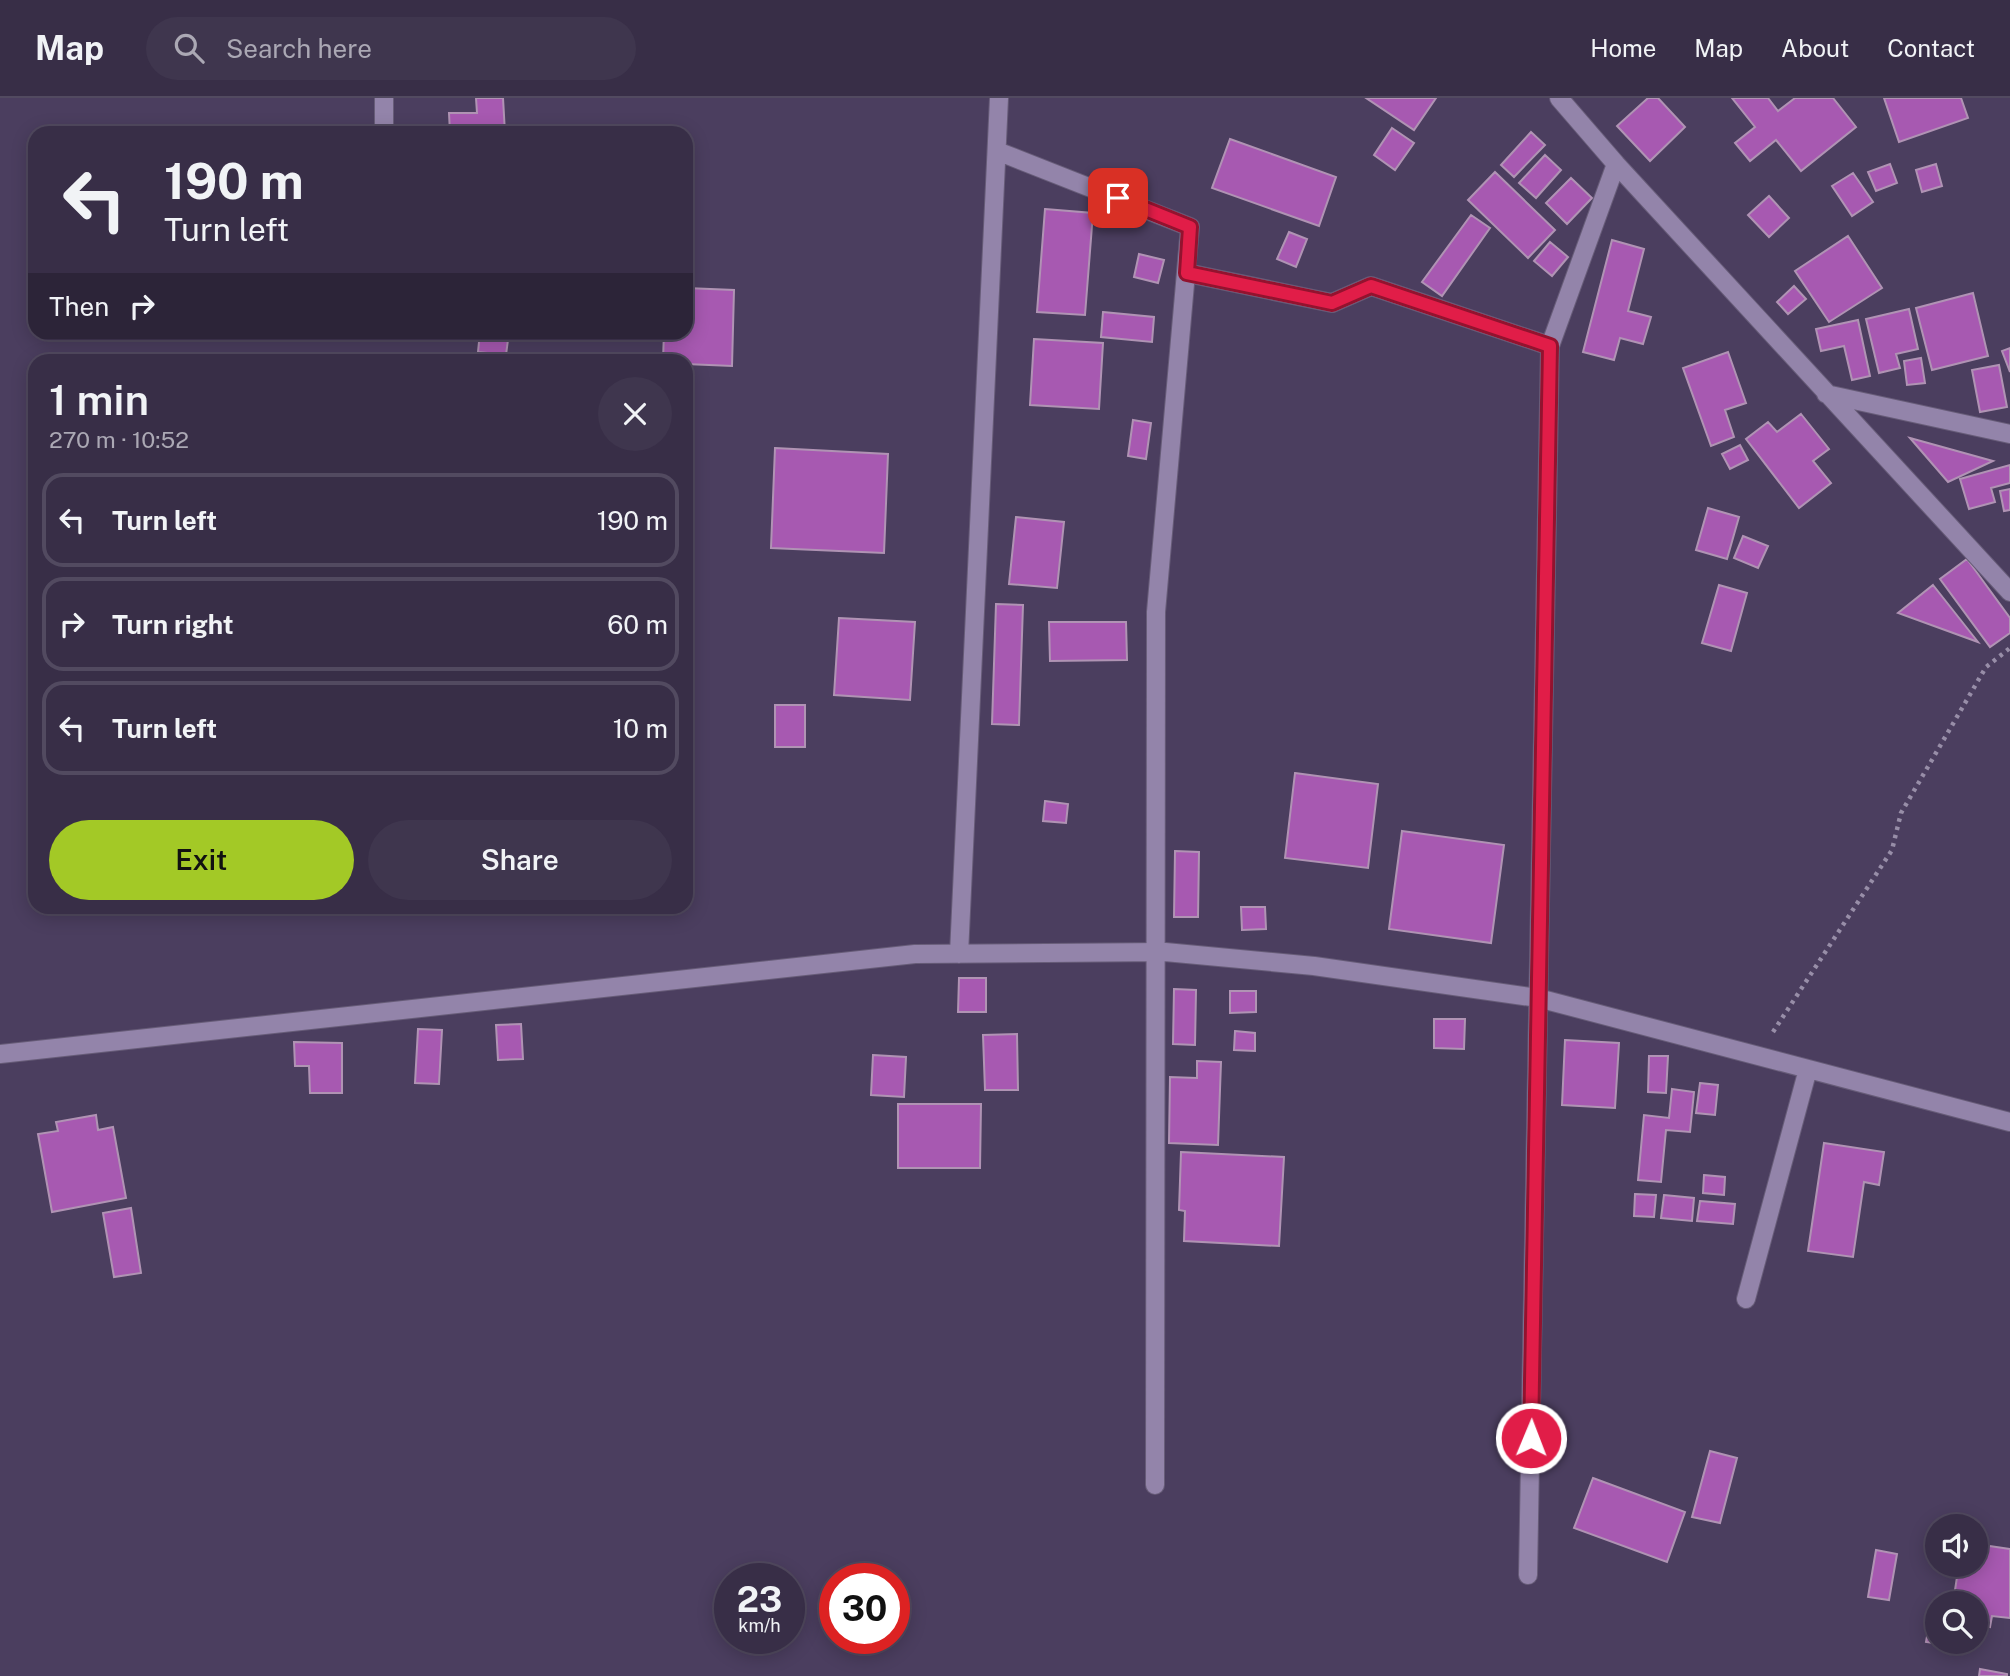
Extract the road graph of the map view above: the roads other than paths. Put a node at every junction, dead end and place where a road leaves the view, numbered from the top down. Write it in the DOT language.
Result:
graph roads {
  1 [pos="384,98"];
  2 [pos="999,98"];
  3 [pos="1559,98"];
  4 [pos="384,126"];
  5 [pos="997,151"];
  6 [pos="1616,164"];
  7 [pos="1187,273"];
  8 [pos="1550,346"];
  9 [pos="1826,394"];
  10 [pos="2010,434"];
  11 [pos="2010,592"];
  12 [pos="1154,953"];
  13 [pos="959,954"];
  14 [pos="1538,998"];
  15 [pos="0,1054"];
  16 [pos="1808,1069"];
  17 [pos="2010,1122"];
  18 [pos="1746,1300"];
  19 [pos="1155,1485"];
  20 [pos="1528,1575"];
  1 -- 4 [label="street"];
  2 -- 5 [label="street"];
  3 -- 6 [label="street"];
  5 -- 7 [label="street"];
  5 -- 13 [label="street"];
  6 -- 8 [label="street"];
  6 -- 9 [label="street"];
  7 -- 8 [label="street"];
  7 -- 12 [label="street"];
  8 -- 14 [label="street"];
  9 -- 10 [label="street"];
  9 -- 11 [label="street"];
  12 -- 13 [label="street"];
  12 -- 14 [label="street"];
  12 -- 19 [label="street"];
  13 -- 15 [label="street"];
  14 -- 16 [label="street"];
  14 -- 20 [label="street"];
  16 -- 17 [label="street"];
  16 -- 18 [label="street"];
}
